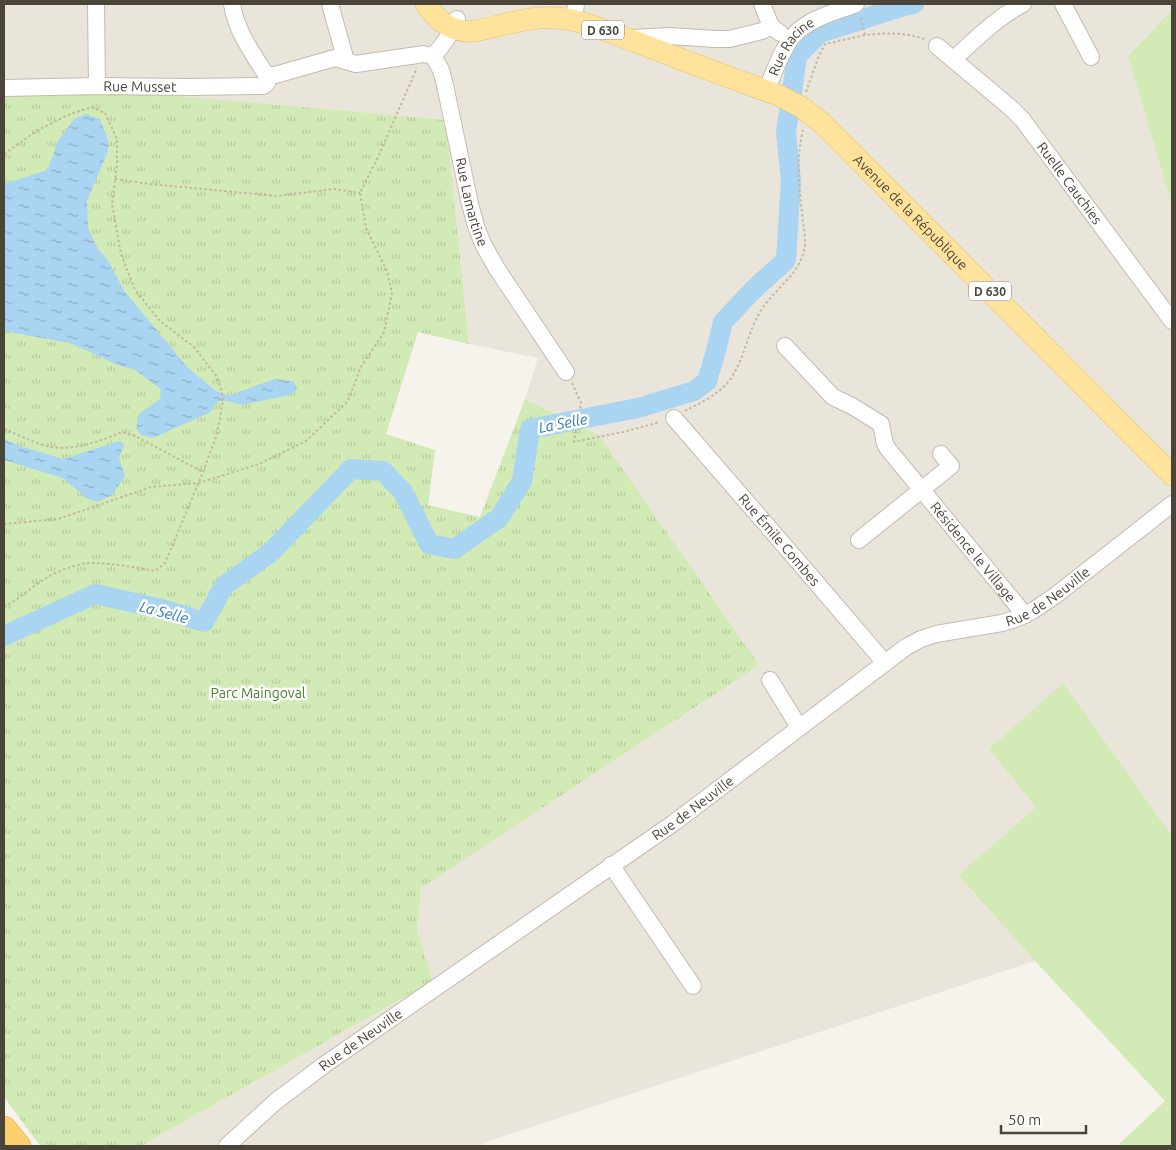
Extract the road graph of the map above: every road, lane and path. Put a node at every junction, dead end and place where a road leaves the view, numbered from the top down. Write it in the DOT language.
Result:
graph roads {
  1 [pos="96,4"];
  2 [pos="232,4"];
  3 [pos="330,4"];
  4 [pos="426,4"];
  5 [pos="436,4"];
  6 [pos="762,4"];
  7 [pos="1023,4"];
  8 [pos="1063,4"];
  9 [pos="858,10"];
  10 [pos="575,12"];
  11 [pos="455,23"];
  12 [pos="771,26"];
  13 [pos="865,35"];
  14 [pos="626,38"];
  15 [pos="790,40"];
  16 [pos="938,46"];
  17 [pos="433,56"];
  18 [pos="1091,57"];
  19 [pos="954,59"];
  20 [pos="346,61"];
  21 [pos="268,75"];
  22 [pos="97,86"];
  23 [pos="4,88"];
  24 [pos="772,93"];
  25 [pos="807,107"];
  26 [pos="4,154"];
  27 [pos="115,178"];
  28 [pos="360,193"];
  29 [pos="1172,321"];
  30 [pos="785,346"];
  31 [pos="566,372"];
  32 [pos="674,418"];
  33 [pos="4,429"];
  34 [pos="940,454"];
  35 [pos="203,472"];
  36 [pos="1172,475"];
  37 [pos="199,483"];
  38 [pos="922,490"];
  39 [pos="1172,504"];
  40 [pos="4,524"];
  41 [pos="859,540"];
  42 [pos="4,606"];
  43 [pos="1024,615"];
  44 [pos="884,663"];
  45 [pos="770,680"];
  46 [pos="799,727"];
  47 [pos="611,865"];
  48 [pos="693,986"];
  49 [pos="4,1129"];
  50 [pos="18,1146"];
  51 [pos="227,1146"];
  1 -- 22 [label="street"];
  2 -- 21 [label="street"];
  3 -- 20 [label="street"];
  4 -- 11 [label="main road"];
  5 -- 11 [label="main road"];
  6 -- 12 [label="street"];
  7 -- 19 [label="street"];
  8 -- 18 [label="street"];
  9 -- 13 [label="path"];
  9 -- 15 [label="street, Rue Racine"];
  10 -- 11 [label="main road, Avenue de la République / D 630"];
  10 -- 14 [label="main road, Avenue de la République / D 630"];
  11 -- 17 [label="street"];
  12 -- 14 [label="street, Avenue de la République"];
  12 -- 15 [label="street"];
  13 -- 16 [label="path"];
  13 -- 25 [label="path"];
  14 -- 24 [label="main road, Avenue de la République / D 630"];
  15 -- 24 [label="street, Rue Racine"];
  16 -- 19 [label="street, Ruelle Cauchies"];
  17 -- 20 [label="street"];
  17 -- 28 [label="path"];
  17 -- 31 [label="street, Rue Lamartine"];
  19 -- 29 [label="street, Ruelle Cauchies"];
  20 -- 21 [label="street"];
  21 -- 22 [label="street, Rue Musset"];
  22 -- 23 [label="street, Rue Musset"];
  24 -- 25 [label="main road, Avenue de la République / D 630"];
  25 -- 32 [label="path"];
  25 -- 36 [label="main road, Avenue de la République / D 630"];
  26 -- 27 [label="path"];
  27 -- 28 [label="path"];
  27 -- 35 [label="path"];
  28 -- 37 [label="path"];
  30 -- 38 [label="street, Résidence le Village"];
  31 -- 32 [label="path"];
  32 -- 44 [label="street, Rue Émile Combes"];
  33 -- 35 [label="path"];
  34 -- 38 [label="street, Résidence le Village"];
  35 -- 37 [label="path"];
  37 -- 40 [label="path"];
  37 -- 42 [label="path"];
  38 -- 41 [label="street, Résidence le Village"];
  38 -- 43 [label="street, Résidence le Village"];
  39 -- 43 [label="street, Rue de Neuville"];
  43 -- 44 [label="street, Rue de Neuville"];
  44 -- 46 [label="street, Rue de Neuville"];
  45 -- 46 [label="street"];
  46 -- 47 [label="street, Rue de Neuville"];
  47 -- 48 [label="street"];
  47 -- 51 [label="street, Rue de Neuville"];
  49 -- 50 [label="highway"];
}
